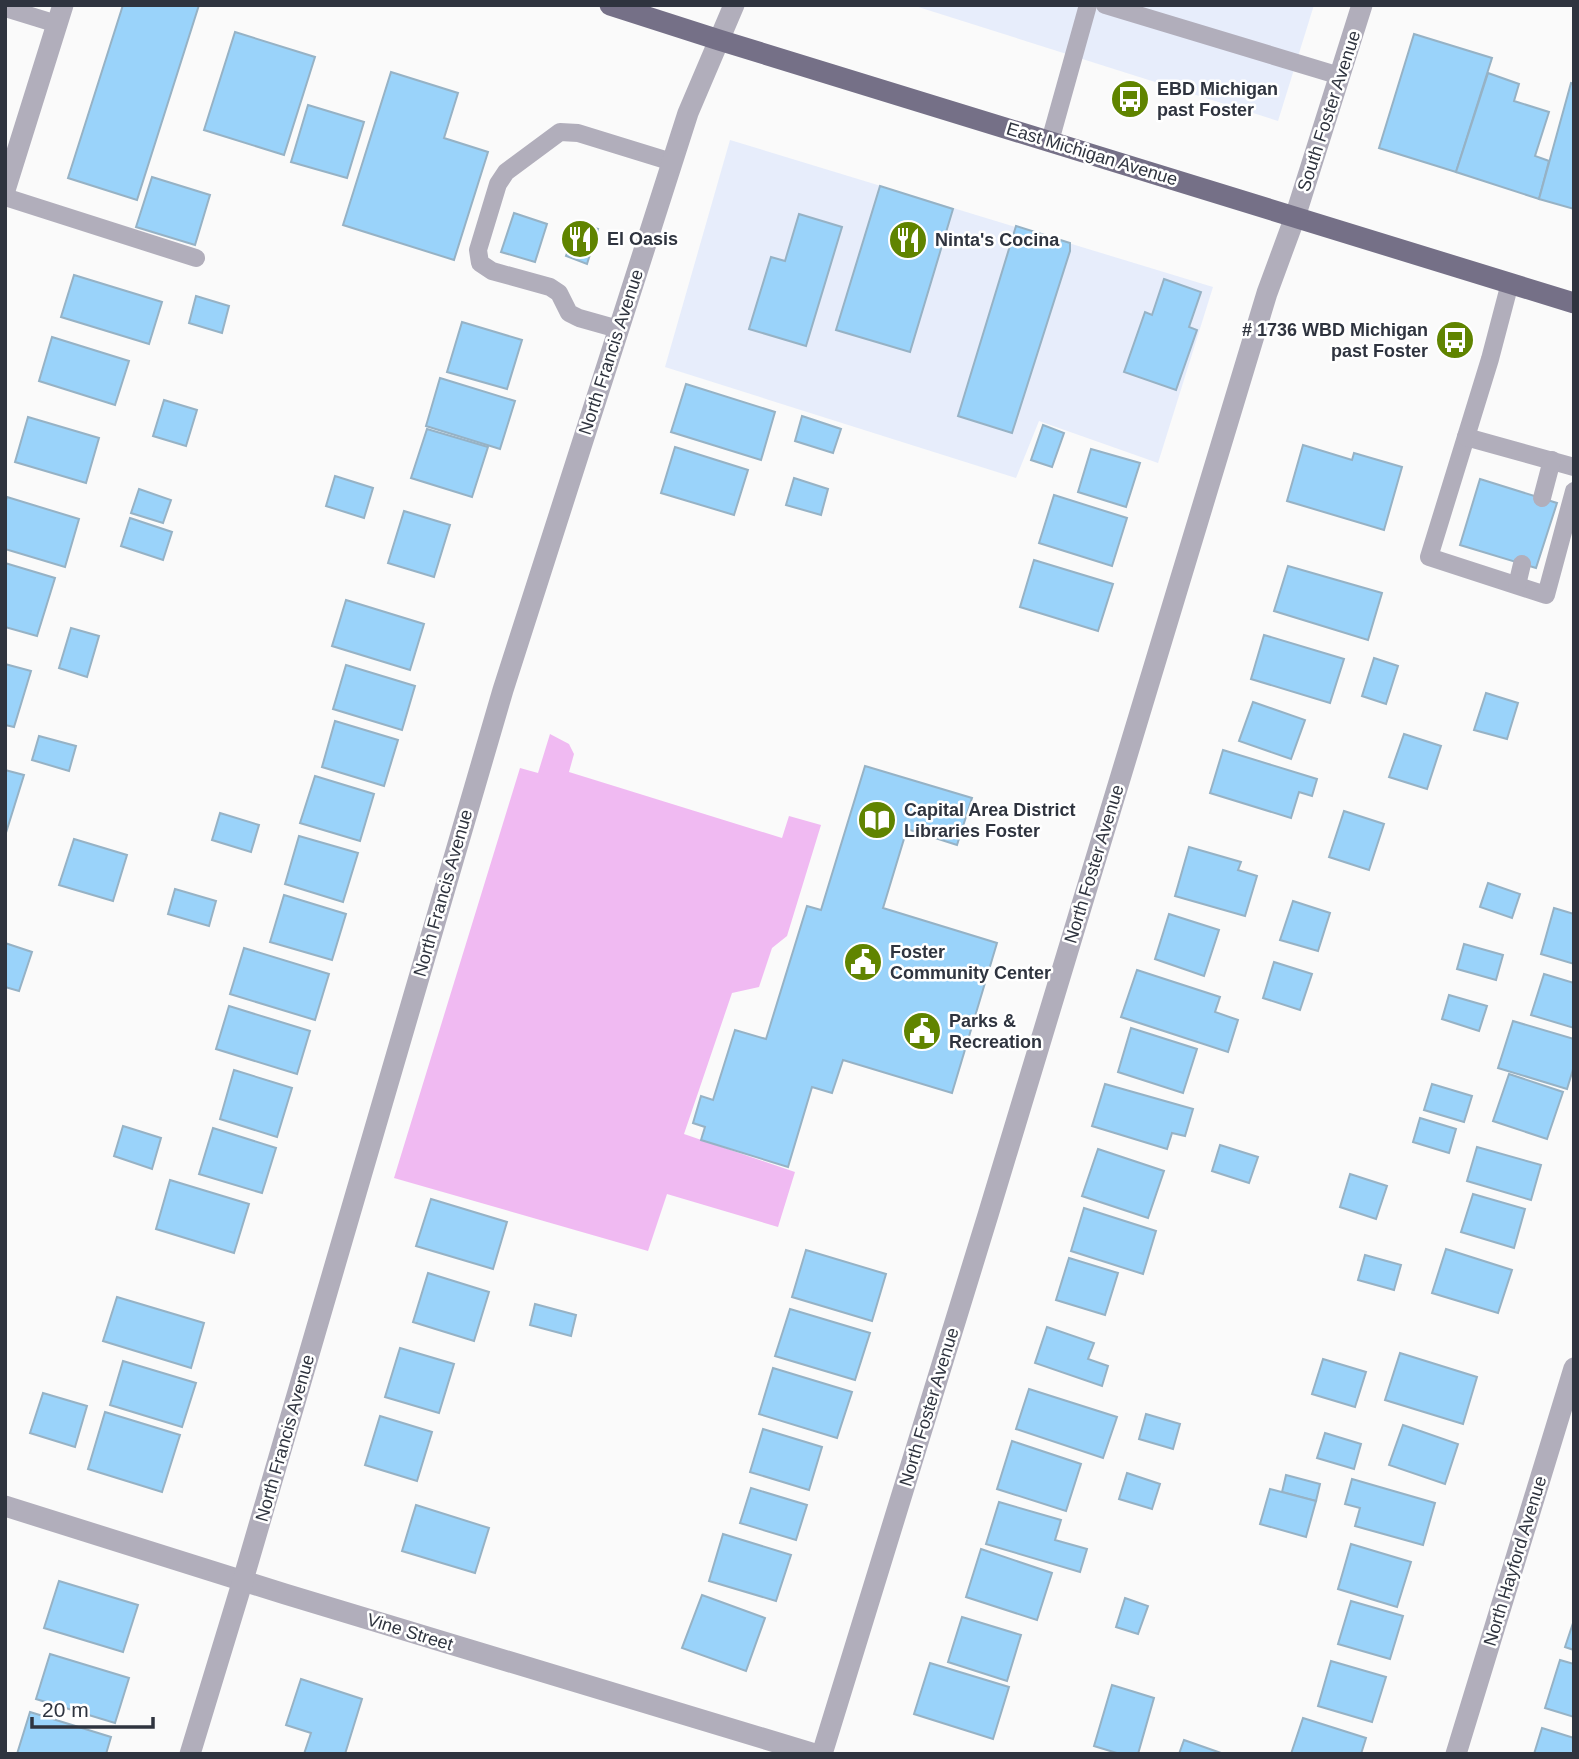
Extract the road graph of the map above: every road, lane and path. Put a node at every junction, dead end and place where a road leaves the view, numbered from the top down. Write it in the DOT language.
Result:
graph roads {
  1 [pos="610,5"];
  2 [pos="734,5"];
  3 [pos="1088,5"];
  4 [pos="1105,5"];
  5 [pos="1362,5"];
  6 [pos="5,8"];
  7 [pos="60,15"];
  8 [pos="719,40"];
  9 [pos="1340,76"];
  10 [pos="1050,141"];
  11 [pos="672,162"];
  12 [pos="5,190"];
  13 [pos="5,197"];
  14 [pos="1295,217"];
  15 [pos="196,258"];
  16 [pos="1510,283"];
  17 [pos="1574,303"];
  18 [pos="618,328"];
  19 [pos="1466,437"];
  20 [pos="1552,460"];
  21 [pos="1574,467"];
  22 [pos="1574,491"];
  23 [pos="1542,498"];
  24 [pos="1522,564"];
  25 [pos="1517,585"];
  26 [pos="1574,1368"];
  27 [pos="5,1506"];
  28 [pos="243,1580"];
  29 [pos="190,1754"];
  30 [pos="815,1754"];
  31 [pos="822,1754"];
  32 [pos="1456,1754"];
  1 -- 8 [label="main road, East Michigan Avenue"];
  2 -- 8 [label="street, North Francis Avenue"];
  3 -- 10 [label="lane"];
  4 -- 9 [label="lane"];
  5 -- 9 [label="street, South Foster Avenue"];
  6 -- 7 [label="lane"];
  7 -- 12 [label="street"];
  8 -- 10 [label="main road, East Michigan Avenue"];
  8 -- 11 [label="street, North Francis Avenue"];
  9 -- 14 [label="street, South Foster Avenue"];
  10 -- 14 [label="main road, East Michigan Avenue"];
  11 -- 18 [label="street, North Francis Avenue"];
  11 -- 18 [label="lane"];
  13 -- 15 [label="lane"];
  14 -- 16 [label="main road, East Michigan Avenue"];
  14 -- 31 [label="street, North Foster Avenue"];
  16 -- 17 [label="main road, East Michigan Avenue"];
  16 -- 19 [label="lane"];
  18 -- 28 [label="street, North Francis Avenue"];
  19 -- 20 [label="lane"];
  19 -- 25 [label="lane"];
  20 -- 21 [label="lane"];
  20 -- 23 [label="lane"];
  22 -- 25 [label="lane"];
  24 -- 25 [label="lane"];
  26 -- 32 [label="street, North Hayford Avenue"];
  27 -- 28 [label="street, Vine Street"];
  28 -- 29 [label="street, North Francis Avenue"];
  28 -- 30 [label="street, Vine Street"];
}
